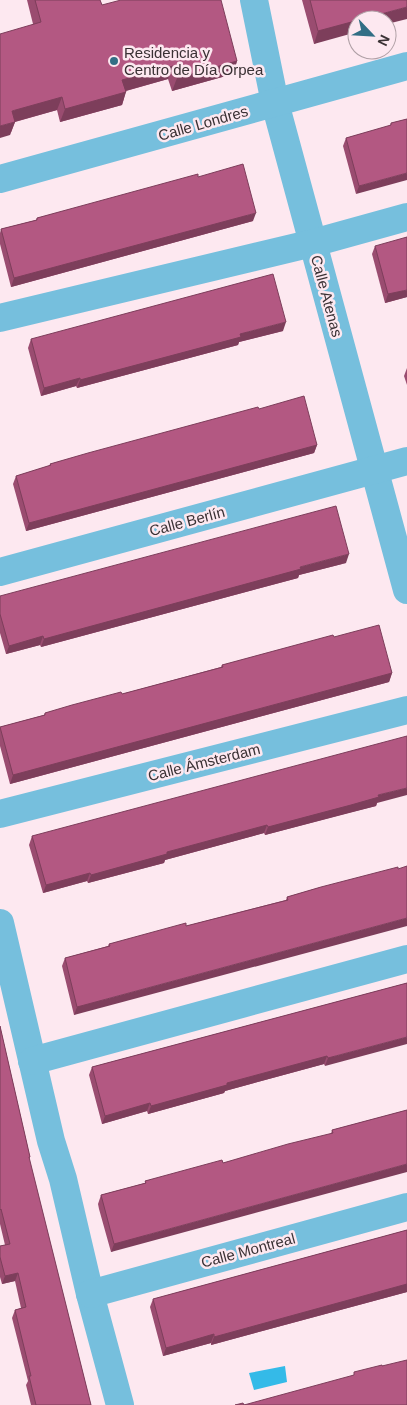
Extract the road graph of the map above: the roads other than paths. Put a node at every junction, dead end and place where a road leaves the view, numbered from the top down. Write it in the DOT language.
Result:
graph roads {
  1 [pos="254,0"];
  2 [pos="407,66"];
  3 [pos="275,103"];
  4 [pos="0,180"];
  5 [pos="407,217"];
  6 [pos="313,243"];
  7 [pos="0,318"];
  8 [pos="407,461"];
  9 [pos="374,470"];
  10 [pos="0,572"];
  11 [pos="407,590"];
  12 [pos="407,710"];
  13 [pos="0,814"];
  14 [pos="0,923"];
  15 [pos="407,959"];
  16 [pos="32,1061"];
  17 [pos="407,1206"];
  18 [pos="90,1294"];
  19 [pos="120,1405"];
  1 -- 3 [label="street, Calle Atenas"];
  2 -- 3 [label="street, Calle Londres"];
  3 -- 4 [label="street, Calle Londres"];
  3 -- 6 [label="street, Calle Atenas"];
  5 -- 6 [label="street"];
  6 -- 7 [label="street"];
  6 -- 9 [label="street, Calle Atenas"];
  8 -- 9 [label="street, Calle Berlín"];
  9 -- 10 [label="street, Calle Berlín"];
  9 -- 11 [label="street, Calle Atenas"];
  12 -- 13 [label="street, Calle Ámsterdam"];
  14 -- 16 [label="street"];
  15 -- 16 [label="street"];
  16 -- 18 [label="street"];
  17 -- 18 [label="street, Calle Montreal"];
  18 -- 19 [label="street"];
}
